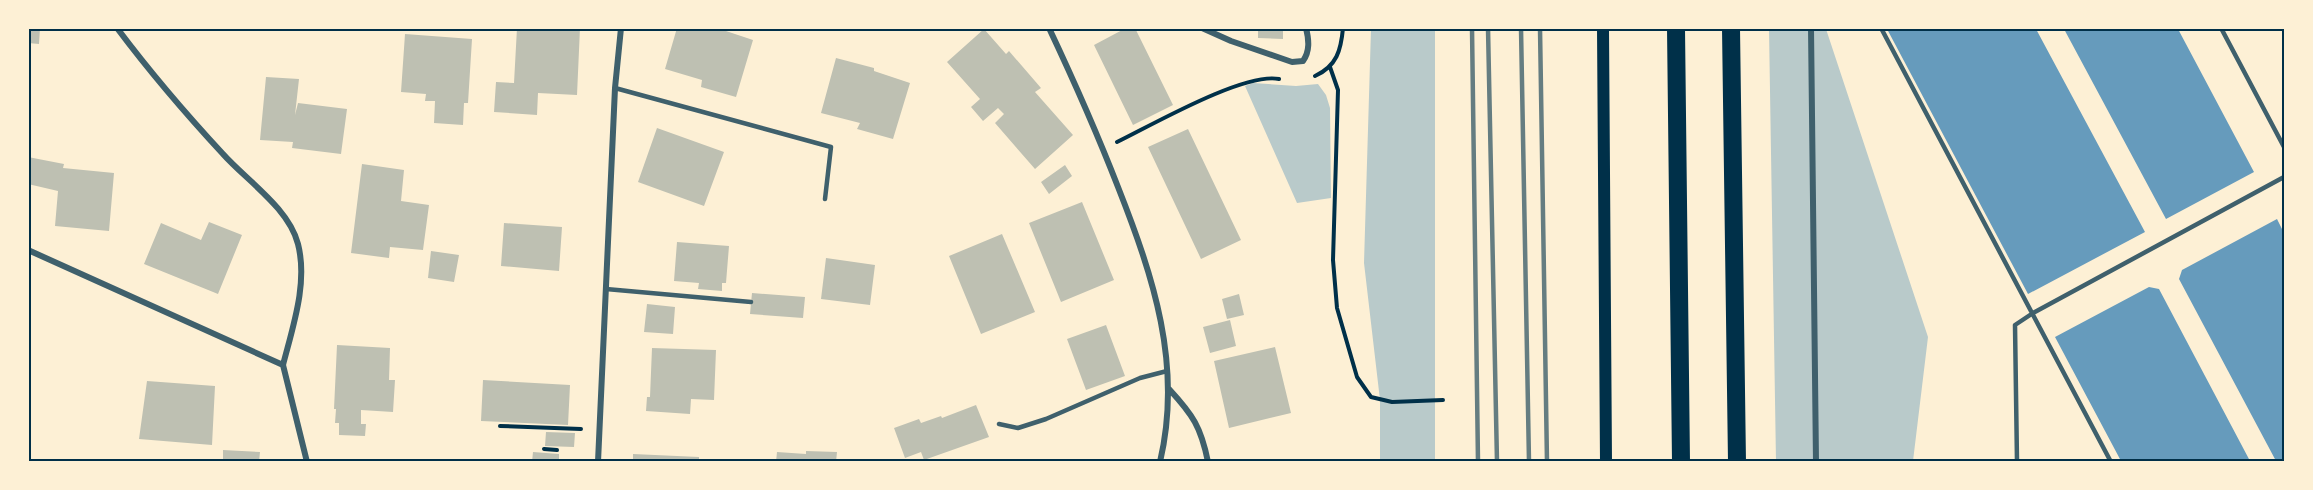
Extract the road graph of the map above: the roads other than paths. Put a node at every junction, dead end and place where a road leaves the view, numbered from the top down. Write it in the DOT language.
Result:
graph roads {
  1 [pos="117,28"];
  2 [pos="621,28"];
  3 [pos="1049,28"];
  4 [pos="1202,28"];
  5 [pos="1306,28"];
  6 [pos="1603,28"];
  7 [pos="1676,28"];
  8 [pos="1731,28"];
  9 [pos="1811,28"];
  10 [pos="1881,28"];
  11 [pos="2221,28"];
  12 [pos="615,88"];
  13 [pos="2284,147"];
  14 [pos="2284,177"];
  15 [pos="825,199"];
  16 [pos="28,250"];
  17 [pos="606,289"];
  18 [pos="752,302"];
  19 [pos="2033,313"];
  20 [pos="283,365"];
  21 [pos="1167,371"];
  22 [pos="1169,390"];
  23 [pos="999,424"];
  24 [pos="307,462"];
  25 [pos="598,462"];
  26 [pos="1160,462"];
  27 [pos="1208,462"];
  28 [pos="1606,462"];
  29 [pos="1681,462"];
  30 [pos="1737,462"];
  31 [pos="1816,462"];
  32 [pos="2017,462"];
  33 [pos="2111,462"];
  1 -- 20 [label="street"];
  2 -- 12 [label="street"];
  3 -- 21 [label="street"];
  4 -- 5 [label="street"];
  6 -- 28 [label="main road"];
  7 -- 29 [label="highway"];
  8 -- 30 [label="highway"];
  9 -- 31 [label="street"];
  10 -- 19 [label="lane"];
  11 -- 13 [label="lane"];
  12 -- 15 [label="lane"];
  12 -- 17 [label="street"];
  14 -- 19 [label="lane"];
  16 -- 20 [label="street"];
  17 -- 18 [label="lane"];
  17 -- 25 [label="street"];
  19 -- 32 [label="lane"];
  19 -- 33 [label="lane"];
  20 -- 24 [label="street"];
  21 -- 22 [label="street"];
  21 -- 23 [label="lane"];
  22 -- 26 [label="street"];
  22 -- 27 [label="street"];
}
